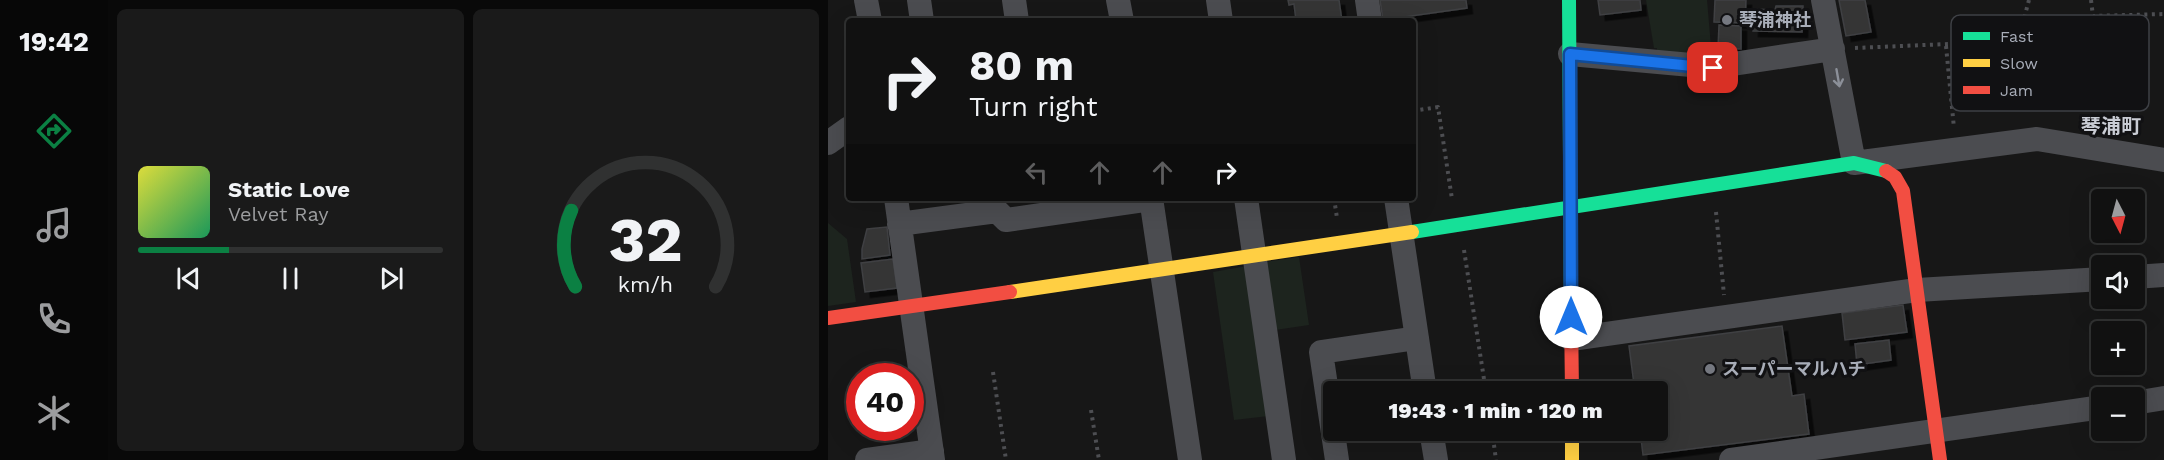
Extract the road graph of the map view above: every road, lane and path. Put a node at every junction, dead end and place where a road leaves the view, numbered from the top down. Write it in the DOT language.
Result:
graph roads {
  1 [pos="866,0"];
  2 [pos="919,0"];
  3 [pos="1014,0"];
  4 [pos="1118,0"];
  5 [pos="1218,0"];
  6 [pos="1367,0"];
  7 [pos="1569,0"];
  8 [pos="1823,0"];
  9 [pos="2029,0"];
  10 [pos="2091,0"];
  11 [pos="2164,14"];
  12 [pos="2025,15"];
  13 [pos="2093,15"];
  14 [pos="2128,15"];
  15 [pos="869,18"];
  16 [pos="922,18"];
  17 [pos="1017,18"];
  18 [pos="1121,18"];
  19 [pos="1221,18"];
  20 [pos="1370,18"];
  21 [pos="1946,46"];
  22 [pos="1951,46"];
  23 [pos="1833,49"];
  24 [pos="1570,54"];
  25 [pos="1951,98"];
  26 [pos="1952,111"];
  27 [pos="846,131"];
  28 [pos="828,143"];
  29 [pos="1956,150"];
  30 [pos="2164,160"];
  31 [pos="1854,164"];
  32 [pos="1713,185"];
  33 [pos="896,201"];
  34 [pos="1131,201"];
  35 [pos="1151,201"];
  36 [pos="1246,201"];
  37 [pos="1397,201"];
  38 [pos="1571,207"];
  39 [pos="899,224"];
  40 [pos="1402,233"];
  41 [pos="1253,257"];
  42 [pos="1162,269"];
  43 [pos="2164,275"];
  44 [pos="2145,276"];
  45 [pos="2091,280"];
  46 [pos="1917,290"];
  47 [pos="911,307"];
  48 [pos="1726,317"];
  49 [pos="828,318"];
  50 [pos="1417,338"];
  51 [pos="1572,339"];
  52 [pos="993,372"];
  53 [pos="1423,381"];
  54 [pos="1572,381"];
  55 [pos="2164,398"];
  56 [pos="2145,401"];
  57 [pos="2091,409"];
  58 [pos="1092,410"];
  59 [pos="1937,431"];
  60 [pos="1433,441"];
  61 [pos="1493,441"];
  62 [pos="1572,441"];
  63 [pos="932,455"];
  64 [pos="867,460"];
  65 [pos="1006,460"];
  66 [pos="1099,460"];
  67 [pos="1190,460"];
  68 [pos="1284,460"];
  69 [pos="1337,460"];
  70 [pos="1436,460"];
  71 [pos="1496,460"];
  72 [pos="1572,460"];
  73 [pos="1735,460"];
  74 [pos="1940,460"];
  1 -- 15 [label="street"];
  2 -- 16 [label="street"];
  3 -- 17 [label="street"];
  4 -- 18 [label="street"];
  5 -- 19 [label="street"];
  6 -- 20 [label="street"];
  7 -- 24 [label="street"];
  8 -- 23 [label="street"];
  9 -- 12 [label="path"];
  10 -- 13 [label="path"];
  11 -- 14 [label="path"];
  21 -- 22 [label="path"];
  21 -- 23 [label="path"];
  21 -- 25 [label="path"];
  23 -- 24 [label="street"];
  23 -- 31 [label="street, one-way"];
  24 -- 38 [label="street"];
  26 -- 29 [label="path"];
  27 -- 28 [label="street"];
  29 -- 30 [label="street"];
  29 -- 31 [label="street"];
  31 -- 32 [label="street"];
  31 -- 46 [label="street"];
  32 -- 38 [label="street"];
  32 -- 48 [label="path"];
  33 -- 39 [label="street"];
  34 -- 39 [label="street"];
  35 -- 42 [label="street"];
  36 -- 41 [label="street"];
  37 -- 40 [label="street"];
  38 -- 40 [label="street"];
  38 -- 51 [label="street"];
  39 -- 47 [label="street"];
  40 -- 41 [label="street"];
  40 -- 50 [label="street"];
  41 -- 42 [label="street"];
  41 -- 68 [label="street"];
  42 -- 47 [label="street"];
  42 -- 67 [label="street"];
  43 -- 44 [label="street"];
  45 -- 46 [label="street"];
  46 -- 48 [label="street"];
  46 -- 59 [label="street"];
  47 -- 49 [label="street"];
  47 -- 63 [label="street"];
  48 -- 51 [label="street"];
  50 -- 53 [label="street"];
  50 -- 69 [label="street"];
  51 -- 54 [label="street"];
  52 -- 65 [label="path"];
  55 -- 56 [label="street"];
  57 -- 59 [label="street"];
  58 -- 66 [label="path"];
  59 -- 73 [label="street"];
  59 -- 74 [label="street"];
  60 -- 70 [label="street"];
  61 -- 71 [label="path"];
  62 -- 72 [label="street"];
  63 -- 64 [label="street"];
}
